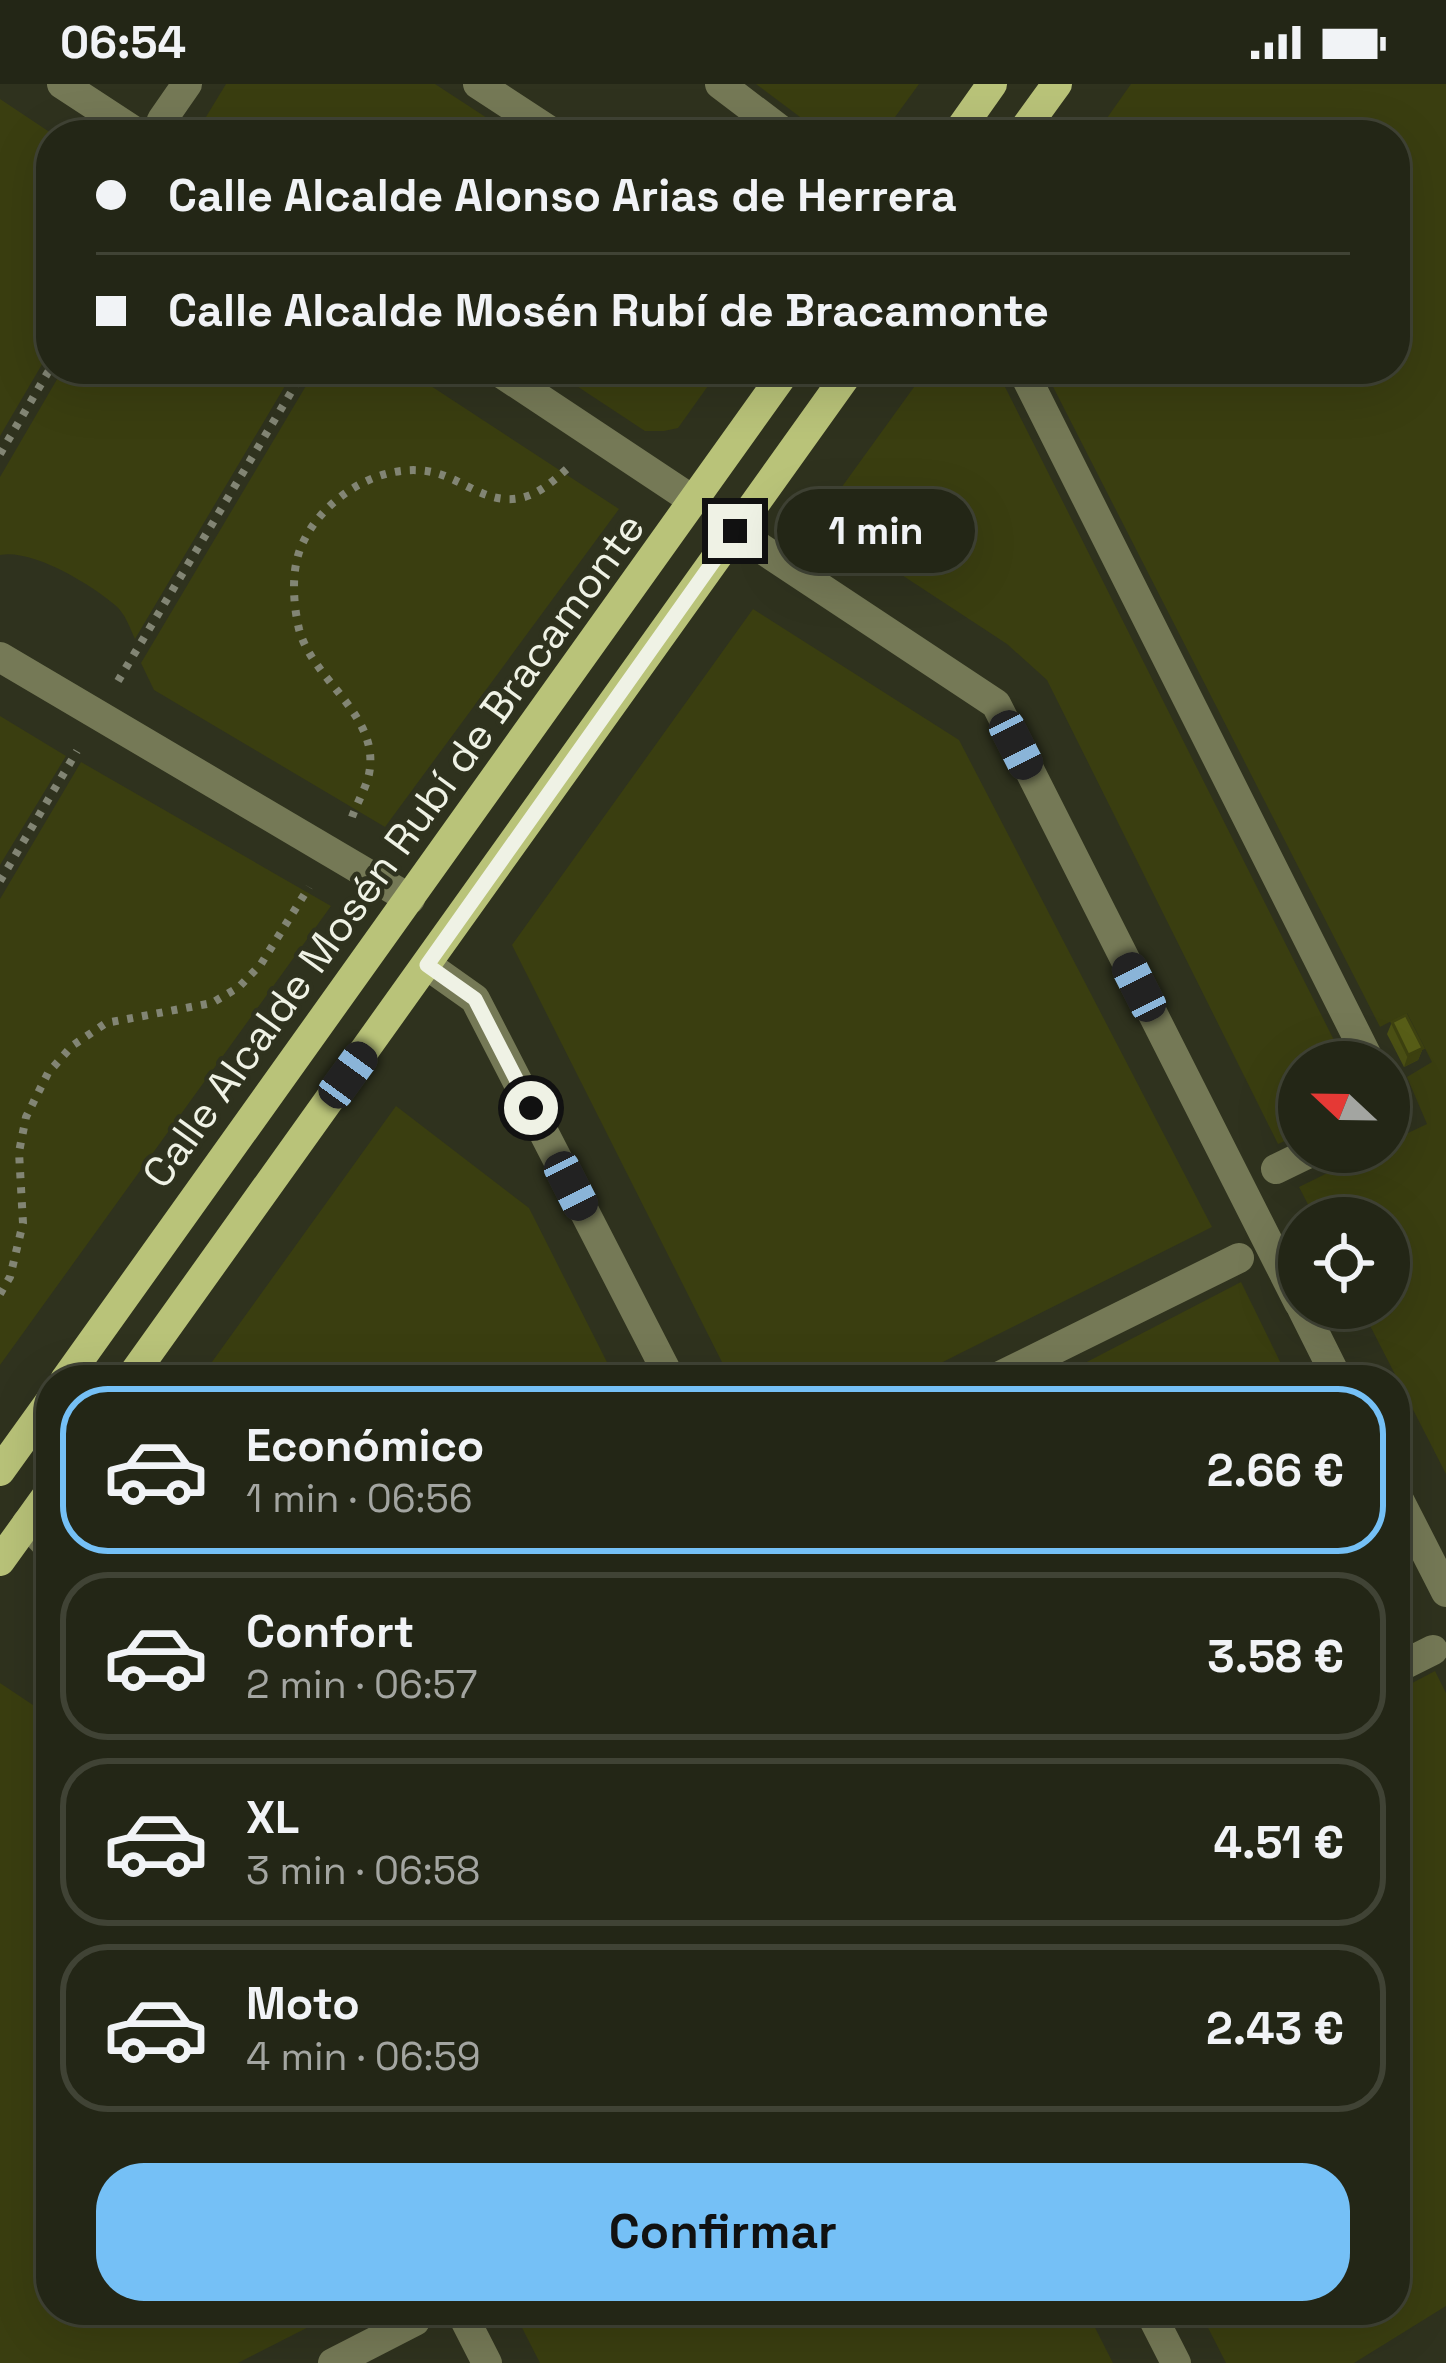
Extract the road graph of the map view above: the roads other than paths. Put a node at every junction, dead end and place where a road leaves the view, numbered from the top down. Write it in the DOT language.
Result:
graph roads {
  1 [pos="62,84"];
  2 [pos="187,84"];
  3 [pos="478,84"];
  4 [pos="720,84"];
  5 [pos="992,84"];
  6 [pos="1057,84"];
  7 [pos="135,120"];
  8 [pos="158,120"];
  9 [pos="533,120"];
  10 [pos="767,120"];
  11 [pos="967,120"];
  12 [pos="1031,120"];
  13 [pos="518,384"];
  14 [pos="776,384"];
  15 [pos="840,384"];
  16 [pos="1030,384"];
  17 [pos="694,501"];
  18 [pos="735,531"];
  19 [pos="0,657"];
  20 [pos="410,899"];
  21 [pos="427,965"];
  22 [pos="1359,1041"];
  23 [pos="1240,1258"];
  24 [pos="1278,1262"];
  25 [pos="1312,1329"];
  26 [pos="76,1365"];
  27 [pos="140,1365"];
  28 [pos="663,1365"];
  29 [pos="1022,1365"];
  30 [pos="1330,1365"];
  31 [pos="36,1414"];
  32 [pos="9,1440"];
  33 [pos="0,1471"];
  34 [pos="36,1511"];
  35 [pos="1410,1521"];
  36 [pos="27,1523"];
  37 [pos="36,1533"];
  38 [pos="0,1561"];
  39 [pos="1446,1592"];
  40 [pos="1433,1650"];
  41 [pos="1410,1662"];
  42 [pos="407,2325"];
  43 [pos="468,2325"];
  44 [pos="1157,2325"];
  45 [pos="333,2363"];
  46 [pos="487,2363"];
  47 [pos="1176,2363"];
  1 -- 7 [label="street"];
  2 -- 8 [label="street"];
  3 -- 9 [label="street"];
  4 -- 10 [label="street"];
  5 -- 11 [label="main road"];
  6 -- 12 [label="main road"];
  13 -- 17 [label="street"];
  14 -- 17 [label="main road, Calle Alcalde Mosén Rubí de Bracamonte"];
  15 -- 18 [label="main road"];
  16 -- 22 [label="street"];
  17 -- 20 [label="main road, Calle Alcalde Mosén Rubí de Bracamonte"];
  18 -- 21 [label="main road"];
  18 -- 24 [label="street"];
  19 -- 20 [label="street"];
  20 -- 26 [label="main road, Calle Alcalde Mosén Rubí de Bracamonte"];
  21 -- 27 [label="main road"];
  21 -- 28 [label="street"];
  23 -- 29 [label="street"];
  25 -- 30 [label="street"];
  31 -- 32 [label="main road"];
  32 -- 33 [label="main road"];
  34 -- 36 [label="main road"];
  35 -- 39 [label="street"];
  36 -- 37 [label="street"];
  36 -- 38 [label="main road"];
  40 -- 41 [label="street"];
  42 -- 45 [label="street"];
  43 -- 46 [label="street"];
  44 -- 47 [label="street"];
}
